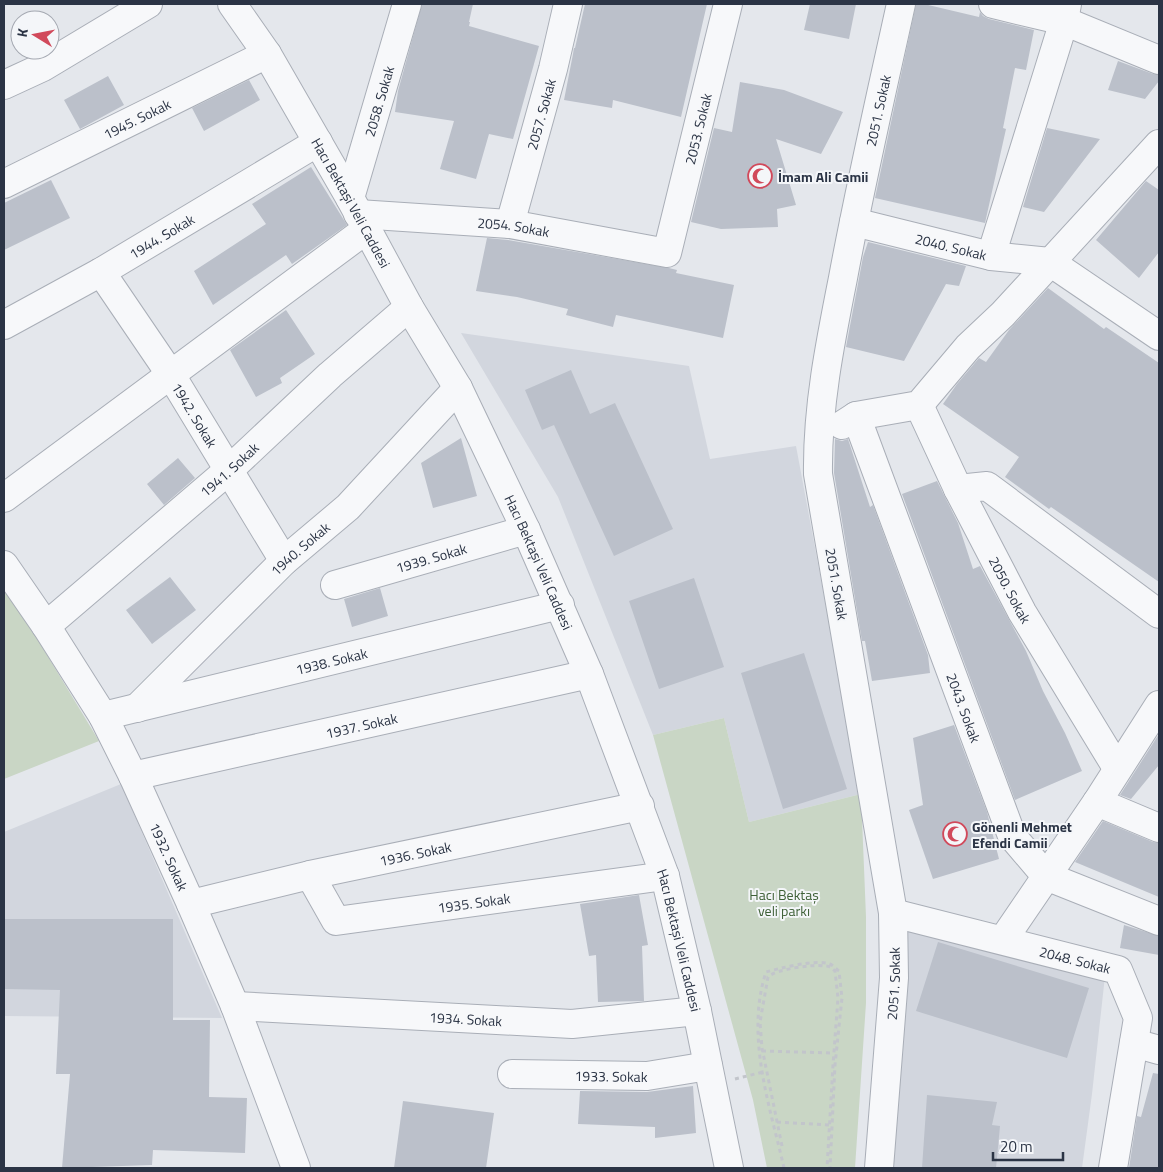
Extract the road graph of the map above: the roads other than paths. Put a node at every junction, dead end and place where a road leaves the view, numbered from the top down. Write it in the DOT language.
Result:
graph roads {
  1 [pos="148,4"];
  2 [pos="232,4"];
  3 [pos="407,4"];
  4 [pos="568,4"];
  5 [pos="728,4"];
  6 [pos="901,4"];
  7 [pos="993,4"];
  8 [pos="1066,12"];
  9 [pos="267,54"];
  10 [pos="1159,60"];
  11 [pos="4,85"];
  12 [pos="318,142"];
  13 [pos="1154,158"];
  14 [pos="4,184"];
  15 [pos="358,213"];
  16 [pos="854,222"];
  17 [pos="510,224"];
  18 [pos="668,253"];
  19 [pos="991,256"];
  20 [pos="1050,262"];
  21 [pos="101,272"];
  22 [pos="408,307"];
  23 [pos="4,325"];
  24 [pos="1159,336"];
  25 [pos="171,375"];
  26 [pos="458,388"];
  27 [pos="919,405"];
  28 [pos="856,416"];
  29 [pos="818,441"];
  30 [pos="230,470"];
  31 [pos="958,489"];
  32 [pos="4,498"];
  33 [pos="526,530"];
  34 [pos="284,561"];
  35 [pos="4,565"];
  36 [pos="335,585"];
  37 [pos="560,605"];
  38 [pos="1159,614"];
  39 [pos="46,626"];
  40 [pos="589,674"];
  41 [pos="1159,705"];
  42 [pos="137,708"];
  43 [pos="104,716"];
  44 [pos="1118,768"];
  45 [pos="133,776"];
  46 [pos="1097,802"];
  47 [pos="640,806"];
  48 [pos="1159,828"];
  49 [pos="310,875"];
  50 [pos="665,876"];
  51 [pos="1046,876"];
  52 [pos="191,904"];
  53 [pos="893,913"];
  54 [pos="1159,921"];
  55 [pos="1003,940"];
  56 [pos="235,1006"];
  57 [pos="697,1011"];
  58 [pos="1147,1047"];
  59 [pos="512,1074"];
  60 [pos="710,1075"];
  61 [pos="296,1168"];
  62 [pos="729,1168"];
  63 [pos="879,1168"];
  64 [pos="1113,1168"];
  1 -- 11 [label="street"];
  2 -- 9 [label="street, Hacı Bektaşi Veli Caddesi"];
  3 -- 15 [label="street, 2058. Sokak"];
  4 -- 17 [label="street, 2057. Sokak"];
  5 -- 18 [label="street, 2053. Sokak"];
  6 -- 16 [label="street, 2051. Sokak"];
  7 -- 8 [label="street"];
  8 -- 10 [label="street"];
  8 -- 19 [label="street"];
  9 -- 12 [label="street, Hacı Bektaşi Veli Caddesi"];
  9 -- 14 [label="street, 1945. Sokak"];
  12 -- 15 [label="street, Hacı Bektaşi Veli Caddesi"];
  12 -- 21 [label="street, 1944. Sokak"];
  13 -- 20 [label="street"];
  15 -- 17 [label="street, 2054. Sokak"];
  15 -- 22 [label="street, Hacı Bektaşi Veli Caddesi"];
  15 -- 25 [label="street"];
  16 -- 19 [label="street, 2040. Sokak"];
  16 -- 29 [label="street, 2051. Sokak"];
  17 -- 18 [label="street, 2054. Sokak"];
  19 -- 20 [label="street, 2040. Sokak"];
  20 -- 24 [label="street"];
  20 -- 27 [label="street"];
  21 -- 23 [label="street, 1944. Sokak"];
  21 -- 25 [label="street, 1942. Sokak"];
  22 -- 26 [label="street, Hacı Bektaşi Veli Caddesi"];
  22 -- 30 [label="street, 1941. Sokak"];
  25 -- 30 [label="street, 1942. Sokak"];
  25 -- 32 [label="street"];
  26 -- 33 [label="street, Hacı Bektaşi Veli Caddesi"];
  26 -- 34 [label="street, 1940. Sokak"];
  27 -- 28 [label="street"];
  27 -- 31 [label="street, 2050. Sokak"];
  28 -- 29 [label="street"];
  28 -- 51 [label="street, 2043. Sokak"];
  29 -- 53 [label="street, 2051. Sokak"];
  30 -- 34 [label="street, 1942. Sokak"];
  30 -- 39 [label="street, 1941. Sokak"];
  31 -- 38 [label="street"];
  31 -- 44 [label="street, 2050. Sokak"];
  33 -- 36 [label="street, 1939. Sokak"];
  33 -- 37 [label="street, Hacı Bektaşi Veli Caddesi"];
  34 -- 42 [label="street, 1940. Sokak"];
  35 -- 39 [label="street, 1932. Sokak"];
  37 -- 40 [label="street, Hacı Bektaşi Veli Caddesi"];
  37 -- 42 [label="street, 1938. Sokak"];
  39 -- 43 [label="street, 1932. Sokak"];
  40 -- 45 [label="street, 1937. Sokak"];
  40 -- 47 [label="street, Hacı Bektaşi Veli Caddesi"];
  41 -- 44 [label="street"];
  42 -- 43 [label="street, 1938. Sokak"];
  43 -- 45 [label="street, 1932. Sokak"];
  44 -- 46 [label="street"];
  45 -- 52 [label="street, 1932. Sokak"];
  46 -- 48 [label="street"];
  46 -- 51 [label="street"];
  47 -- 49 [label="street, 1936. Sokak"];
  47 -- 50 [label="street, Hacı Bektaşi Veli Caddesi"];
  49 -- 50 [label="street, 1935. Sokak"];
  49 -- 52 [label="street, 1936. Sokak"];
  50 -- 57 [label="street, Hacı Bektaşi Veli Caddesi"];
  51 -- 54 [label="street, 2043. Sokak"];
  51 -- 55 [label="street"];
  52 -- 56 [label="street, 1932. Sokak"];
  53 -- 55 [label="street, 2048. Sokak"];
  53 -- 63 [label="street, 2051. Sokak"];
  55 -- 58 [label="street, 2048. Sokak"];
  56 -- 57 [label="street, 1934. Sokak"];
  56 -- 61 [label="street, 1932. Sokak"];
  57 -- 60 [label="street, Hacı Bektaşi Veli Caddesi"];
  58 -- 64 [label="street, 2048. Sokak"];
  59 -- 60 [label="street, 1933. Sokak"];
  60 -- 62 [label="street, Hacı Bektaşi Veli Caddesi"];
}
